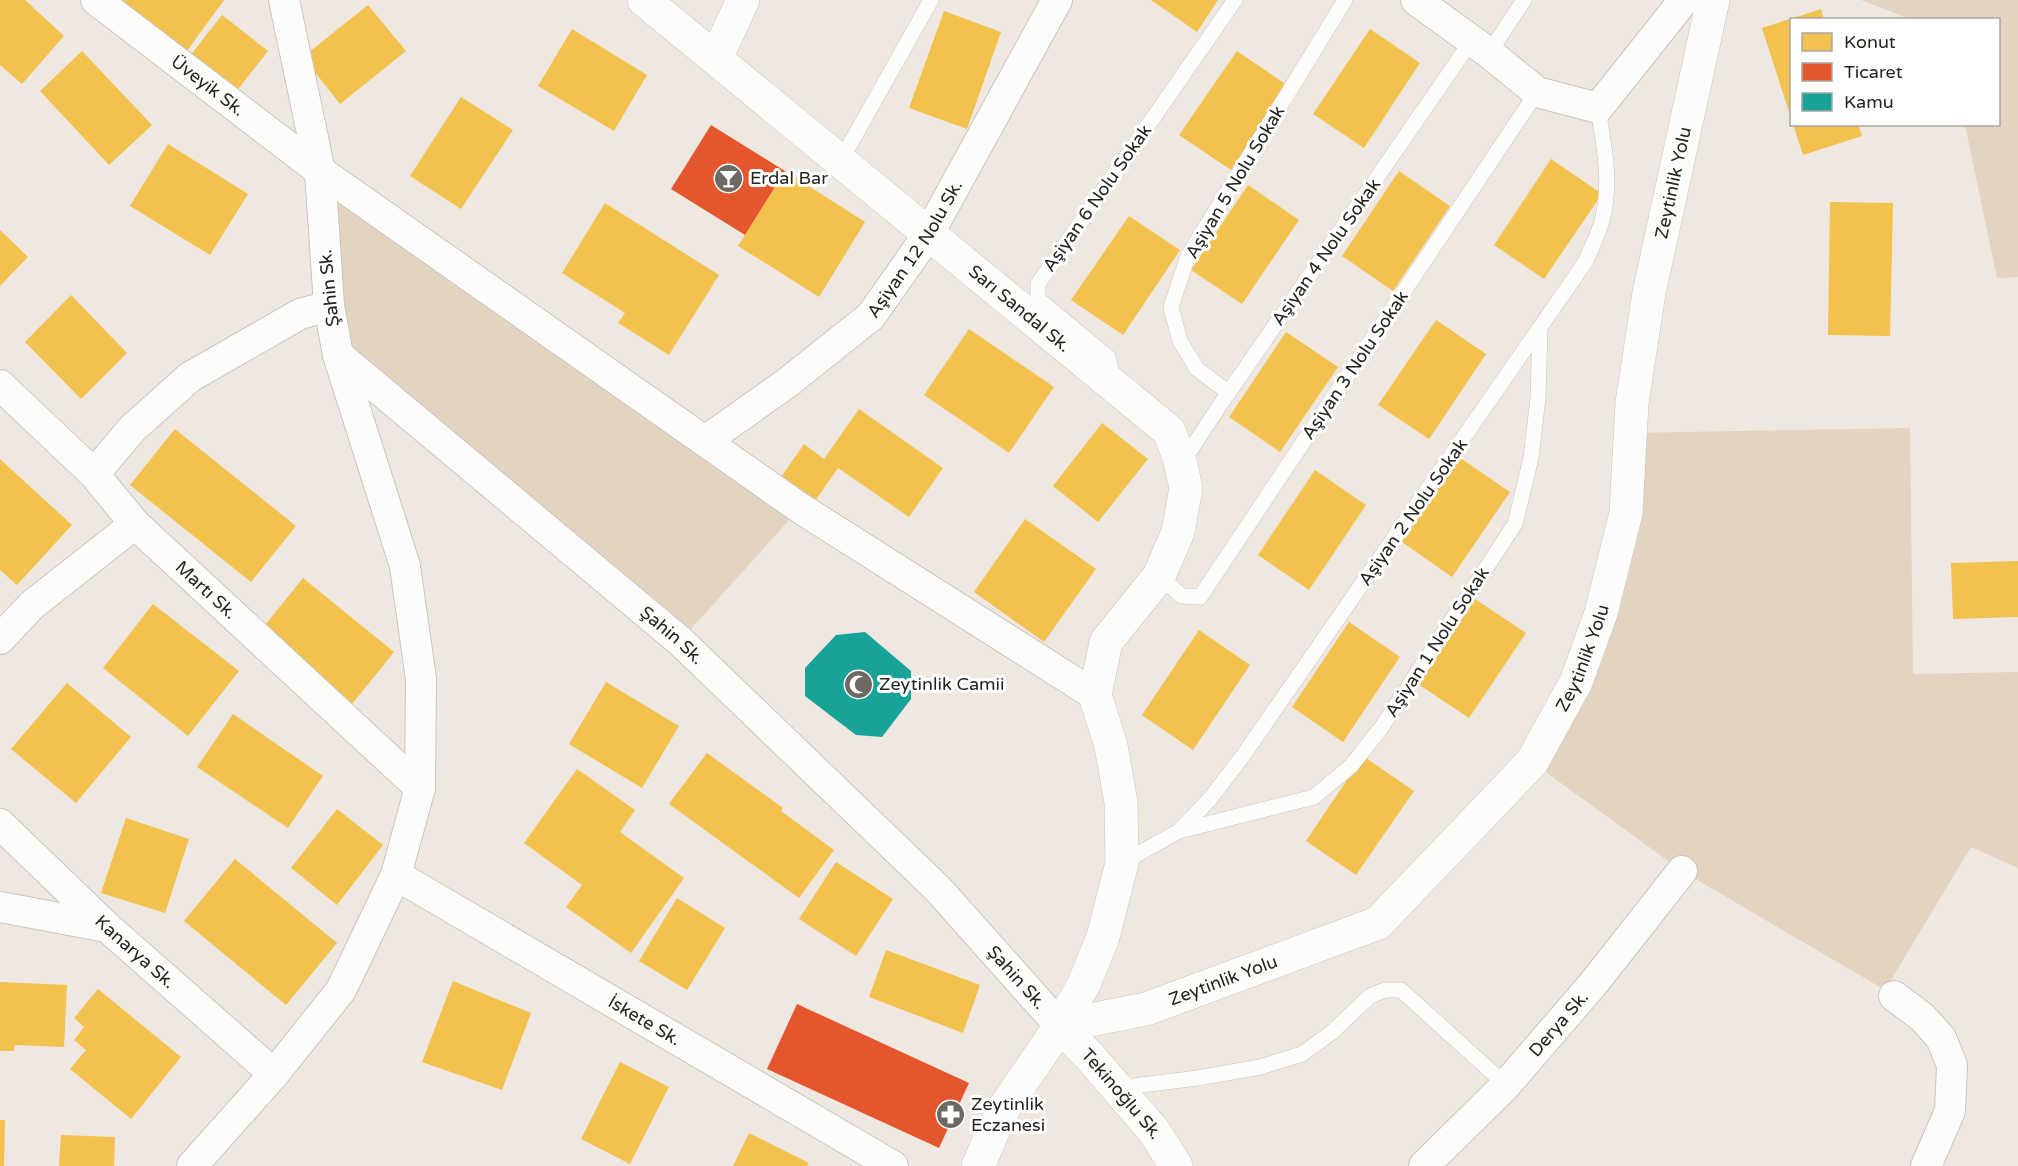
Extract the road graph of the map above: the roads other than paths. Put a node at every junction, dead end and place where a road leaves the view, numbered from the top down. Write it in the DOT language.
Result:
graph roads {
  1 [pos="96,0"];
  2 [pos="284,0"];
  3 [pos="644,0"];
  4 [pos="743,0"];
  5 [pos="931,0"];
  6 [pos="1057,0"];
  7 [pos="1235,0"];
  8 [pos="1345,0"];
  9 [pos="1416,0"];
  10 [pos="1524,0"];
  11 [pos="1684,0"];
  12 [pos="1713,0"];
  13 [pos="1480,46"];
  14 [pos="716,58"];
  15 [pos="1537,92"];
  16 [pos="1598,108"];
  17 [pos="840,162"];
  18 [pos="320,171"];
  19 [pos="928,235"];
  20 [pos="329,306"];
  21 [pos="1540,329"];
  22 [pos="338,355"];
  23 [pos="0,385"];
  24 [pos="1114,387"];
  25 [pos="1229,393"];
  26 [pos="705,441"];
  27 [pos="1181,465"];
  28 [pos="94,474"];
  29 [pos="135,524"];
  30 [pos="1159,576"];
  31 [pos="0,639"];
  32 [pos="1095,696"];
  33 [pos="420,788"];
  34 [pos="0,824"];
  35 [pos="1179,831"];
  36 [pos="1122,863"];
  37 [pos="1682,871"];
  38 [pos="396,875"];
  39 [pos="0,907"];
  40 [pos="107,927"];
  41 [pos="1894,996"];
  42 [pos="1060,1026"];
  43 [pos="274,1074"];
  44 [pos="1506,1085"];
  45 [pos="1117,1088"];
  46 [pos="192,1166"];
  47 [pos="893,1166"];
  48 [pos="978,1166"];
  49 [pos="1176,1166"];
  50 [pos="1424,1166"];
  51 [pos="1926,1166"];
  1 -- 18 [label="street, Üveyik Sk."];
  2 -- 18 [label="street, Şahin Sk."];
  3 -- 14 [label="street, Sarı Sandal Sk."];
  4 -- 14 [label="street"];
  5 -- 17 [label="lane"];
  6 -- 19 [label="street, Aşiyan 12 Nolu Sk."];
  7 -- 24 [label="lane, Aşiyan 6 Nolu Sokak"];
  8 -- 25 [label="lane, Aşiyan 5 Nolu Sokak"];
  9 -- 13 [label="street"];
  10 -- 13 [label="lane, Aşiyan 4 Nolu Sokak"];
  11 -- 16 [label="street"];
  12 -- 42 [label="street, Zeytinlik Yolu"];
  13 -- 15 [label="street"];
  13 -- 25 [label="lane, Aşiyan 4 Nolu Sokak"];
  14 -- 17 [label="street, Sarı Sandal Sk."];
  15 -- 16 [label="street"];
  15 -- 30 [label="lane, Aşiyan 3 Nolu Sokak"];
  16 -- 21 [label="lane, Aşiyan 2 Nolu Sokak"];
  17 -- 19 [label="street, Sarı Sandal Sk."];
  18 -- 20 [label="street, Şahin Sk."];
  18 -- 26 [label="street"];
  19 -- 24 [label="street, Sarı Sandal Sk."];
  19 -- 26 [label="street, Aşiyan 12 Nolu Sk."];
  20 -- 22 [label="street, Şahin Sk."];
  20 -- 28 [label="street"];
  21 -- 35 [label="lane, Aşiyan 2 Nolu Sokak"];
  21 -- 35 [label="lane, Aşiyan 1 Nolu Sokak"];
  22 -- 33 [label="street"];
  22 -- 42 [label="street, Şahin Sk."];
  23 -- 28 [label="street, Martı Sk."];
  24 -- 27 [label="street, Sarı Sandal Sk."];
  25 -- 27 [label="lane, Aşiyan 4 Nolu Sokak"];
  26 -- 32 [label="street"];
  27 -- 30 [label="street, Sarı Sandal Sk."];
  28 -- 29 [label="street, Martı Sk."];
  29 -- 31 [label="street"];
  29 -- 33 [label="street, Martı Sk."];
  30 -- 32 [label="street, Sarı Sandal Sk."];
  32 -- 36 [label="street"];
  33 -- 38 [label="street"];
  34 -- 40 [label="street, Kanarya Sk."];
  35 -- 36 [label="lane, Aşiyan 2 Nolu Sokak"];
  36 -- 42 [label="street"];
  37 -- 44 [label="street, Derya Sk."];
  38 -- 43 [label="street"];
  38 -- 47 [label="street, İskete Sk."];
  39 -- 40 [label="street"];
  40 -- 43 [label="street, Kanarya Sk."];
  41 -- 51 [label="street"];
  42 -- 45 [label="street, Tekinoğlu Sk."];
  42 -- 48 [label="street"];
  43 -- 46 [label="street"];
  44 -- 45 [label="lane"];
  44 -- 50 [label="street, Derya Sk."];
  45 -- 49 [label="street, Tekinoğlu Sk."];
}
